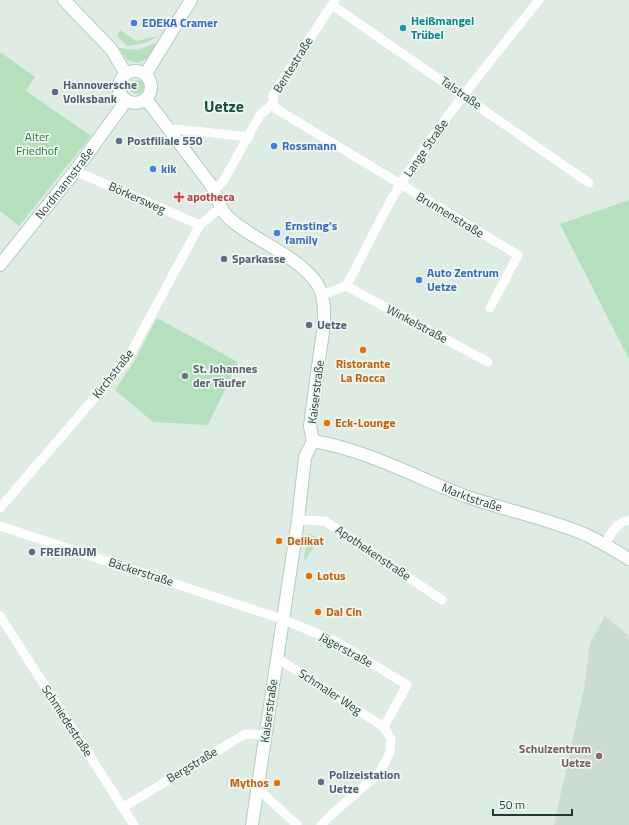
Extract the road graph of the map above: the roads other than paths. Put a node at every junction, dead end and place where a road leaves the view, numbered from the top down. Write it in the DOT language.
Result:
graph roads {
  1 [pos="64,0"];
  2 [pos="191,0"];
  3 [pos="539,0"];
  4 [pos="333,2"];
  5 [pos="126,74"];
  6 [pos="145,75"];
  7 [pos="463,95"];
  8 [pos="146,100"];
  9 [pos="126,101"];
  10 [pos="273,104"];
  11 [pos="169,132"];
  12 [pos="249,137"];
  13 [pos="75,171"];
  14 [pos="589,183"];
  15 [pos="401,184"];
  16 [pos="214,191"];
  17 [pos="220,208"];
  18 [pos="200,225"];
  19 [pos="0,265"];
  20 [pos="346,286"];
  21 [pos="322,295"];
  22 [pos="490,308"];
  23 [pos="488,362"];
  24 [pos="313,441"];
  25 [pos="0,508"];
  26 [pos="298,520"];
  27 [pos="629,520"];
  28 [pos="0,526"];
  29 [pos="605,544"];
  30 [pos="629,559"];
  31 [pos="442,600"];
  32 [pos="0,616"];
  33 [pos="282,619"];
  34 [pos="277,658"];
  35 [pos="384,727"];
  36 [pos="265,735"];
  37 [pos="257,788"];
  38 [pos="122,808"];
  39 [pos="134,825"];
  40 [pos="252,825"];
  41 [pos="297,825"];
  42 [pos="321,825"];
  1 -- 5 [label="street"];
  2 -- 6 [label="street"];
  3 -- 7 [label="street, Lange Straße"];
  4 -- 7 [label="street, Talstraße"];
  4 -- 10 [label="street, Bentestraße"];
  5 -- 6 [label="street"];
  5 -- 9 [label="street"];
  6 -- 8 [label="street"];
  7 -- 14 [label="street, Talstraße"];
  7 -- 15 [label="street, Lange Straße"];
  8 -- 9 [label="street"];
  8 -- 11 [label="street, Kaiserstraße"];
  9 -- 13 [label="street, Nordmannstraße"];
  10 -- 12 [label="street, Bentestraße"];
  10 -- 15 [label="street, Brunnenstraße"];
  11 -- 12 [label="street"];
  11 -- 16 [label="street, Kaiserstraße"];
  12 -- 16 [label="street, Bentestraße"];
  13 -- 18 [label="street, Börkersweg"];
  13 -- 19 [label="street, Nordmannstraße"];
  15 -- 20 [label="street, Lange Straße"];
  15 -- 22 [label="street, Brunnenstraße"];
  16 -- 17 [label="street, Kaiserstraße"];
  17 -- 18 [label="street, Kirchstraße"];
  17 -- 21 [label="street, Kaiserstraße"];
  18 -- 25 [label="street, Kirchstraße"];
  20 -- 21 [label="street"];
  20 -- 23 [label="street, Winkelstraße"];
  21 -- 24 [label="street, Kaiserstraße"];
  24 -- 26 [label="street, Kaiserstraße"];
  24 -- 29 [label="street, Marktstraße"];
  26 -- 31 [label="street, Apothekenstraße"];
  26 -- 33 [label="street, Kaiserstraße"];
  27 -- 29 [label="street"];
  28 -- 33 [label="street, Bäckerstraße"];
  29 -- 30 [label="street, Marktstraße"];
  32 -- 38 [label="street, Schmiedestraße"];
  33 -- 34 [label="street, Kaiserstraße"];
  33 -- 35 [label="street, Jägerstraße"];
  34 -- 35 [label="street, Schmaler Weg"];
  34 -- 36 [label="street, Kaiserstraße"];
  35 -- 42 [label="street"];
  36 -- 37 [label="street, Kaiserstraße"];
  36 -- 38 [label="street, Bergstraße"];
  37 -- 40 [label="street, Kaiserstraße"];
  37 -- 41 [label="street"];
  38 -- 39 [label="street, Schmiedestraße"];
}
